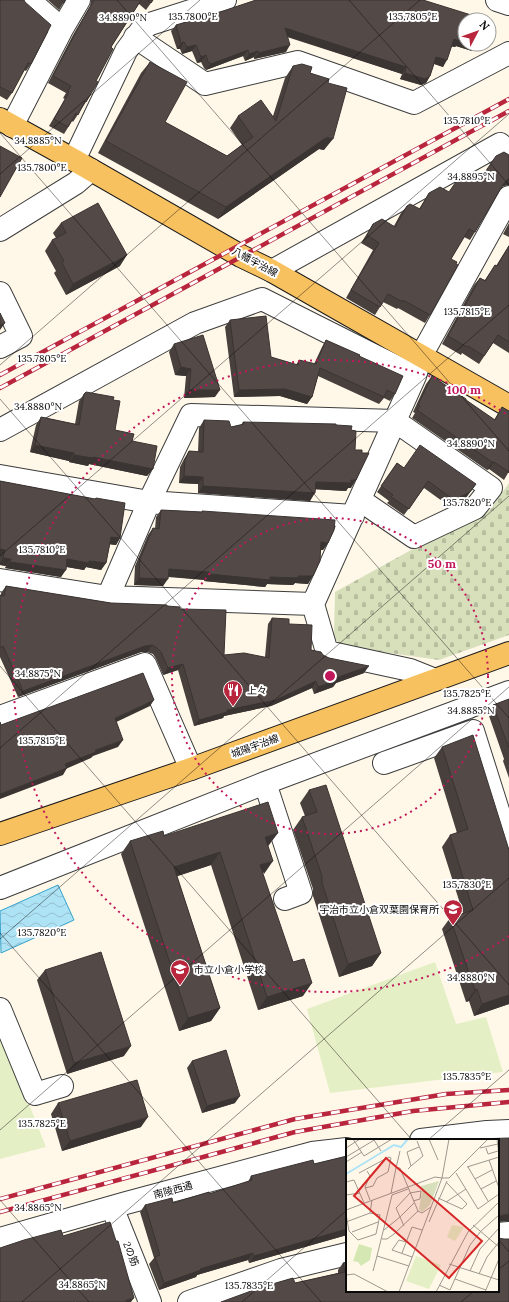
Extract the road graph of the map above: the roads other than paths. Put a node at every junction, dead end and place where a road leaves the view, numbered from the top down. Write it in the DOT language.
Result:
graph roads {
  1 [pos="29,0"];
  2 [pos="79,0"];
  3 [pos="225,0"];
  4 [pos="497,0"];
  5 [pos="196,4"];
  6 [pos="509,4"];
  7 [pos="62,29"];
  8 [pos="135,37"];
  9 [pos="509,53"];
  10 [pos="6,122"];
  11 [pos="506,145"];
  12 [pos="82,165"];
  13 [pos="509,197"];
  14 [pos="0,230"];
  15 [pos="272,271"];
  16 [pos="0,293"];
  17 [pos="0,347"];
  18 [pos="418,366"];
  19 [pos="509,406"];
  20 [pos="395,421"];
  21 [pos="0,430"];
  22 [pos="0,476"];
  23 [pos="149,502"];
  24 [pos="356,508"];
  25 [pos="0,580"];
  26 [pos="108,596"];
  27 [pos="313,604"];
  28 [pos="509,653"];
  29 [pos="435,680"];
  30 [pos="509,692"];
  31 [pos="0,717"];
  32 [pos="384,763"];
  33 [pos="191,769"];
  34 [pos="265,784"];
  35 [pos="0,834"];
  36 [pos="509,844"];
  37 [pos="0,888"];
  38 [pos="285,898"];
  39 [pos="0,1009"];
  40 [pos="62,1086"];
  41 [pos="509,1131"];
  42 [pos="430,1139"];
  43 [pos="346,1149"];
  44 [pos="112,1207"];
  45 [pos="509,1233"];
  46 [pos="499,1234"];
  47 [pos="0,1239"];
  48 [pos="346,1254"];
  49 [pos="150,1302"];
  50 [pos="189,1302"];
  1 -- 7 [label="street"];
  2 -- 7 [label="street"];
  3 -- 5 [label="street"];
  4 -- 6 [label="street"];
  5 -- 8 [label="street"];
  7 -- 10 [label="street"];
  8 -- 9 [label="street"];
  8 -- 12 [label="street"];
  10 -- 12 [label="main road, 八幡宇治線"];
  11 -- 15 [label="street"];
  12 -- 14 [label="street"];
  12 -- 15 [label="main road, 八幡宇治線"];
  13 -- 18 [label="street"];
  15 -- 18 [label="main road, 八幡宇治線"];
  16 -- 17 [label="street"];
  18 -- 19 [label="main road, 八幡宇治線"];
  18 -- 20 [label="street"];
  18 -- 21 [label="street"];
  20 -- 23 [label="street"];
  20 -- 24 [label="street"];
  20 -- 24 [label="street"];
  22 -- 23 [label="street"];
  23 -- 24 [label="street"];
  23 -- 26 [label="street"];
  24 -- 27 [label="street"];
  25 -- 26 [label="street"];
  26 -- 27 [label="street"];
  27 -- 29 [label="street"];
  28 -- 29 [label="main road, 城陽宇治線"];
  29 -- 33 [label="main road, 城陽宇治線"];
  30 -- 34 [label="street"];
  31 -- 33 [label="street"];
  32 -- 36 [label="street"];
  33 -- 35 [label="main road, 城陽宇治線"];
  34 -- 37 [label="street"];
  34 -- 38 [label="street"];
  39 -- 40 [label="street"];
  41 -- 42 [label="street"];
  43 -- 44 [label="street, 南陵西通"];
  44 -- 47 [label="street, 南陵西通"];
  44 -- 49 [label="street, 2の筋"];
  45 -- 46 [label="street"];
  48 -- 50 [label="street"];
}
